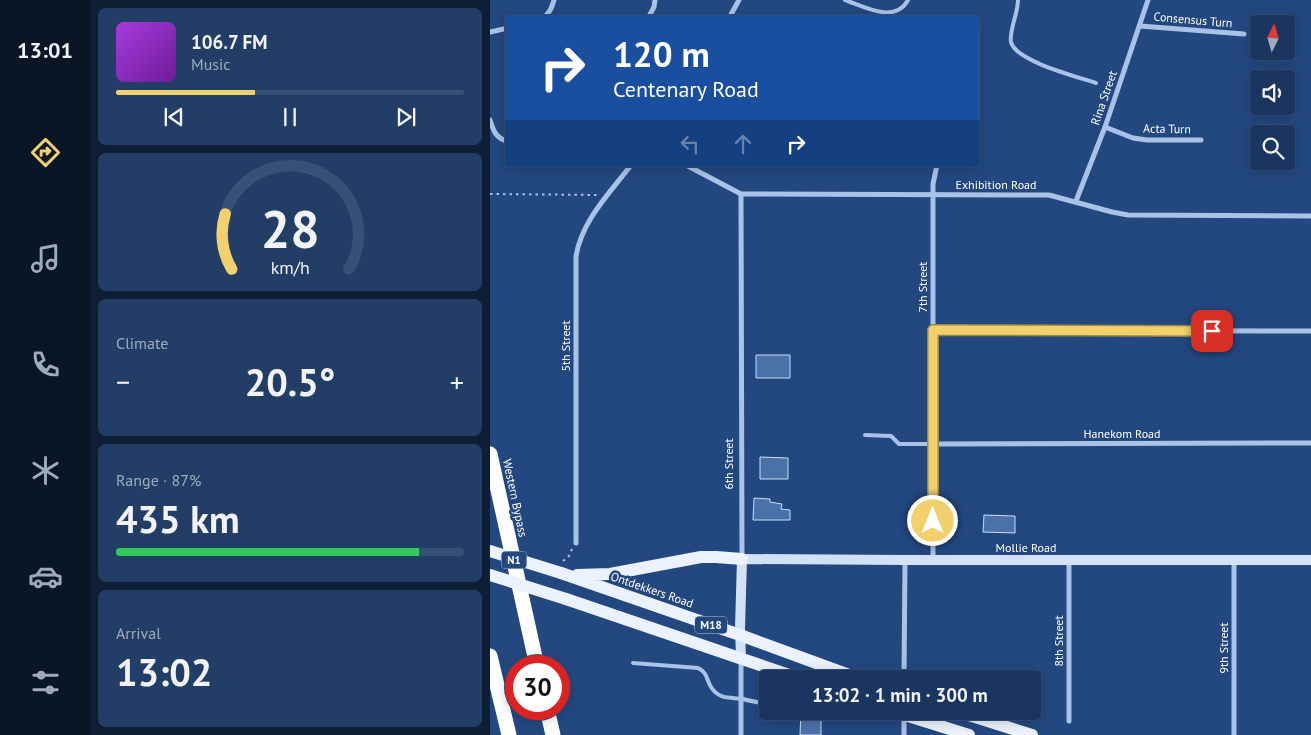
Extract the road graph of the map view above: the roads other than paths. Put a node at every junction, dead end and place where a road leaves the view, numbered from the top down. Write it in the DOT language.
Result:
graph roads {
  1 [pos="554,0"];
  2 [pos="655,0"];
  3 [pos="739,0"];
  4 [pos="845,0"];
  5 [pos="908,0"];
  6 [pos="1018,0"];
  7 [pos="1148,0"];
  8 [pos="546,15"];
  9 [pos="650,15"];
  10 [pos="731,15"];
  11 [pos="1140,26"];
  12 [pos="505,29"];
  13 [pos="490,32"];
  14 [pos="1244,34"];
  15 [pos="1096,83"];
  16 [pos="490,120"];
  17 [pos="1105,127"];
  18 [pos="505,140"];
  19 [pos="1202,140"];
  20 [pos="630,167"];
  21 [pos="690,167"];
  22 [pos="937,167"];
  23 [pos="741,194"];
  24 [pos="933,195"];
  25 [pos="1076,202"];
  26 [pos="1311,216"];
  27 [pos="933,330"];
  28 [pos="1311,331"];
  29 [pos="865,435"];
  30 [pos="1311,443"];
  31 [pos="932,444"];
  32 [pos="490,454"];
  33 [pos="576,543"];
  34 [pos="490,550"];
  35 [pos="742,559"];
  36 [pos="905,560"];
  37 [pos="933,560"];
  38 [pos="1069,560"];
  39 [pos="1234,560"];
  40 [pos="1311,560"];
  41 [pos="560,572"];
  42 [pos="490,575"];
  43 [pos="740,635"];
  44 [pos="535,655"];
  45 [pos="490,656"];
  46 [pos="740,658"];
  47 [pos="633,663"];
  48 [pos="774,670"];
  49 [pos="835,670"];
  50 [pos="904,670"];
  51 [pos="741,699"];
  52 [pos="759,702"];
  53 [pos="550,720"];
  54 [pos="901,720"];
  55 [pos="922,720"];
  56 [pos="984,720"];
  57 [pos="1069,721"];
  58 [pos="508,735"];
  59 [pos="553,735"];
  60 [pos="741,735"];
  61 [pos="904,735"];
  62 [pos="969,735"];
  63 [pos="1032,735"];
  64 [pos="1234,735"];
  1 -- 8 [label="street"];
  2 -- 9 [label="street"];
  3 -- 10 [label="street"];
  4 -- 5 [label="lane"];
  6 -- 15 [label="lane"];
  7 -- 11 [label="street, Rina Street"];
  11 -- 14 [label="street, Consensus Turn"];
  11 -- 17 [label="street, Rina Street"];
  12 -- 13 [label="street"];
  16 -- 18 [label="street"];
  17 -- 19 [label="street, Acta Turn"];
  17 -- 25 [label="street, Rina Street"];
  20 -- 33 [label="street, 5th Street"];
  21 -- 23 [label="street, Exhibition Road"];
  22 -- 24 [label="street, 7th Street"];
  23 -- 24 [label="street, Exhibition Road"];
  23 -- 35 [label="street, 6th Street"];
  24 -- 25 [label="street, Exhibition Road"];
  24 -- 27 [label="street, 7th Street"];
  25 -- 26 [label="street, Exhibition Road"];
  27 -- 28 [label="street"];
  27 -- 31 [label="street, 7th Street"];
  29 -- 31 [label="lane"];
  30 -- 31 [label="street, Hanekom Road"];
  31 -- 37 [label="street, 7th Street"];
  32 -- 44 [label="highway, Western Bypass / N1"];
  34 -- 41 [label="main road, Ontdekkers Road / M18, bridge"];
  35 -- 36 [label="main road, Mollie Road"];
  35 -- 41 [label="main road"];
  35 -- 43 [label="main road, 6th Street"];
  36 -- 37 [label="main road, Mollie Road"];
  36 -- 50 [label="street"];
  37 -- 38 [label="main road, Mollie Road"];
  38 -- 39 [label="main road, Mollie Road"];
  38 -- 57 [label="street, 8th Street"];
  39 -- 40 [label="main road, Mollie Road"];
  39 -- 64 [label="street, 9th Street"];
  41 -- 43 [label="main road, Ontdekkers Road / M18"];
  42 -- 46 [label="main road, M18, bridge"];
  43 -- 46 [label="main road, 6th Street"];
  43 -- 49 [label="main road, Ontdekkers Road / M18"];
  45 -- 58 [label="highway"];
  46 -- 48 [label="main road, M18"];
  46 -- 51 [label="street, 6th Street"];
  47 -- 51 [label="lane"];
  51 -- 52 [label="lane"];
  51 -- 60 [label="street, 6th Street"];
  53 -- 59 [label="highway"];
  54 -- 61 [label="street"];
  55 -- 62 [label="main road"];
  56 -- 63 [label="main road"];
}
